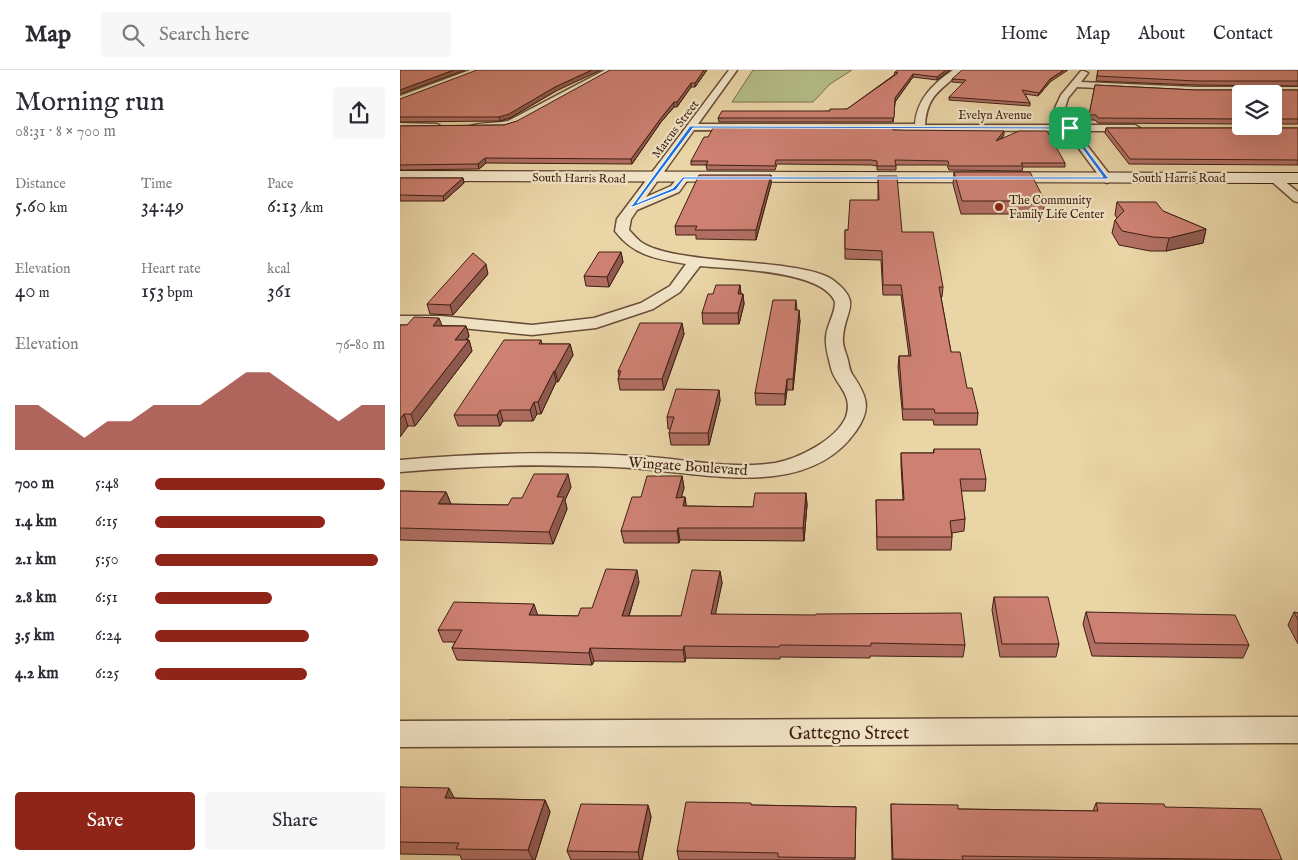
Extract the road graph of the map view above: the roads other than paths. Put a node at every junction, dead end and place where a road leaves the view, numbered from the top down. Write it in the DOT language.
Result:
graph roads {
  1 [pos="478,70"];
  2 [pos="611,70"];
  3 [pos="734,70"];
  4 [pos="958,70"];
  5 [pos="1088,70"];
  6 [pos="1075,84"];
  7 [pos="1298,90"];
  8 [pos="400,99"];
  9 [pos="400,126"];
  10 [pos="448,127"];
  11 [pos="465,127"];
  12 [pos="692,127"];
  13 [pos="920,127"];
  14 [pos="1070,128"];
  15 [pos="1144,128"];
  16 [pos="400,176"];
  17 [pos="654,178"];
  18 [pos="683,178"];
  19 [pos="1274,178"];
  20 [pos="1298,178"];
  21 [pos="1107,179"];
  22 [pos="1298,198"];
  23 [pos="632,207"];
  24 [pos="696,262"];
  25 [pos="400,321"];
  26 [pos="400,466"];
  27 [pos="1298,731"];
  28 [pos="400,734"];
  1 -- 8 [label="street"];
  2 -- 11 [label="street"];
  3 -- 12 [label="street, Marcus Street"];
  4 -- 13 [label="street"];
  5 -- 6 [label="street"];
  6 -- 7 [label="street"];
  6 -- 14 [label="street"];
  9 -- 10 [label="street"];
  12 -- 13 [label="street, Evelyn Avenue"];
  12 -- 17 [label="street, Marcus Street"];
  13 -- 14 [label="street, Evelyn Avenue"];
  14 -- 15 [label="street, Evelyn Avenue"];
  14 -- 21 [label="street"];
  16 -- 17 [label="main road, South Harris Road"];
  17 -- 18 [label="main road, South Harris Road"];
  17 -- 23 [label="street, Wingate Boulevard"];
  18 -- 21 [label="main road, South Harris Road"];
  18 -- 23 [label="street"];
  19 -- 20 [label="main road, South Harris Road"];
  19 -- 21 [label="main road, South Harris Road"];
  19 -- 22 [label="street"];
  23 -- 24 [label="street, Wingate Boulevard"];
  24 -- 25 [label="street"];
  24 -- 26 [label="street, Wingate Boulevard"];
  27 -- 28 [label="street, Gattegno Street"];
}
